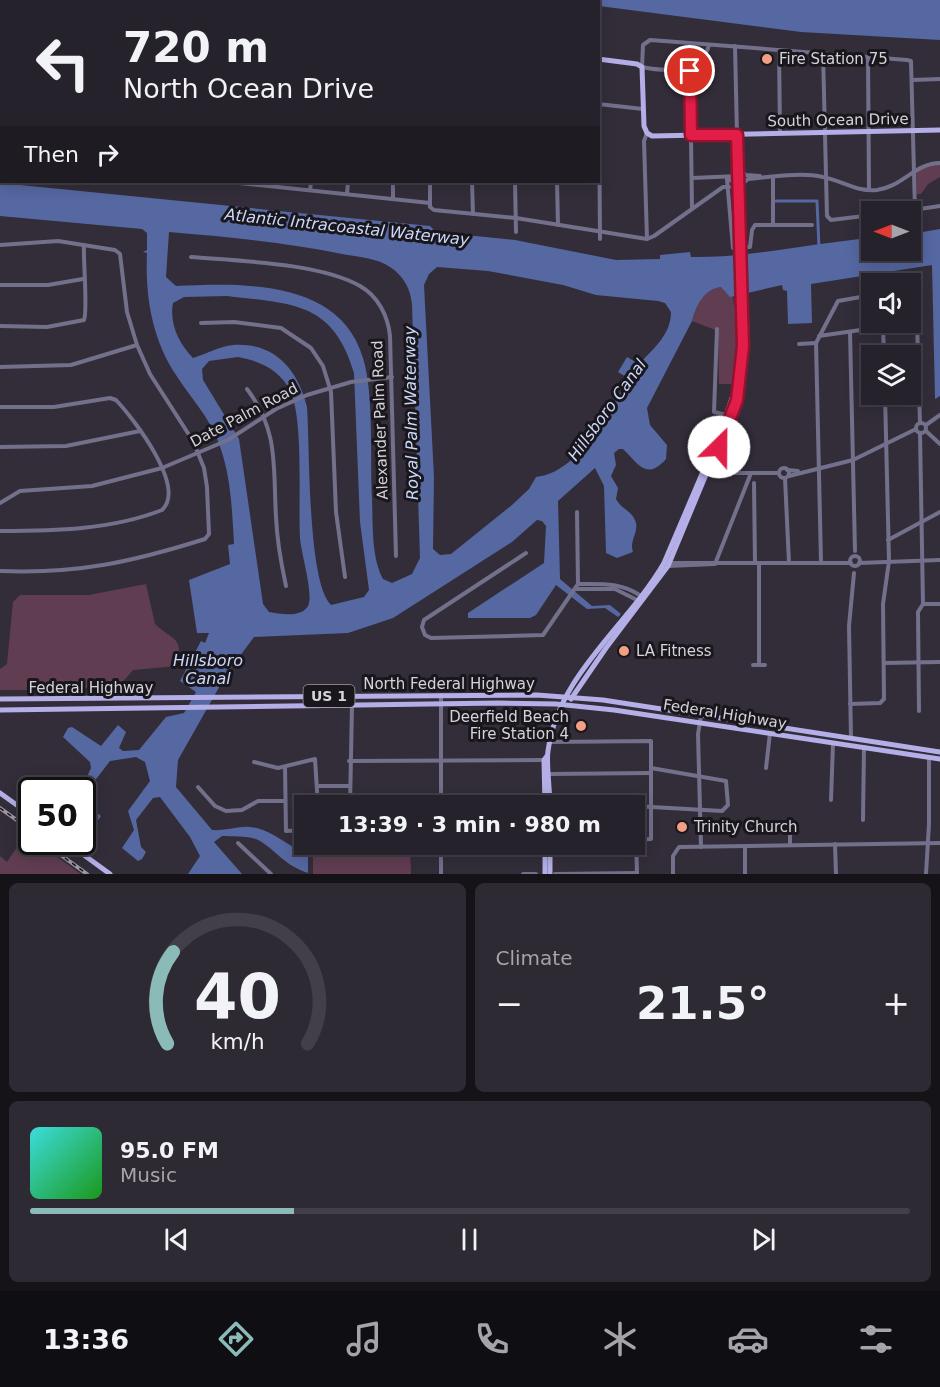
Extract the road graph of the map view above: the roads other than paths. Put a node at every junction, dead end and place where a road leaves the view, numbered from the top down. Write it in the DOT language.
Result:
graph roads {
  1 [pos="709,45"];
  2 [pos="735,46"];
  3 [pos="779,50"];
  4 [pos="823,53"];
  5 [pos="868,57"];
  6 [pos="600,59"];
  7 [pos="642,67"];
  8 [pos="690,67"];
  9 [pos="940,79"];
  10 [pos="912,80"];
  11 [pos="600,104"];
  12 [pos="644,109"];
  13 [pos="940,130"];
  14 [pos="913,131"];
  15 [pos="868,132"];
  16 [pos="647,133"];
  17 [pos="780,133"];
  18 [pos="824,133"];
  19 [pos="691,135"];
  20 [pos="737,135"];
  21 [pos="940,163"];
  22 [pos="914,171"];
  23 [pos="739,173"];
  24 [pos="773,177"];
  25 [pos="825,177"];
  26 [pos="692,178"];
  27 [pos="727,178"];
  28 [pos="257,183"];
  29 [pos="311,183"];
  30 [pos="348,183"];
  31 [pos="393,183"];
  32 [pos="430,183"];
  33 [pos="472,183"];
  34 [pos="515,183"];
  35 [pos="557,183"];
  36 [pos="600,183"];
  37 [pos="275,184"];
  38 [pos="740,186"];
  39 [pos="729,187"];
  40 [pos="310,190"];
  41 [pos="869,190"];
  42 [pos="347,194"];
  43 [pos="393,199"];
  44 [pos="915,201"];
  45 [pos="430,203"];
  46 [pos="940,206"];
  47 [pos="692,209"];
  48 [pos="921,209"];
  49 [pos="473,214"];
  50 [pos="861,216"];
  51 [pos="516,218"];
  52 [pos="558,225"];
  53 [pos="773,225"];
  54 [pos="812,225"];
  55 [pos="516,232"];
  56 [pos="600,232"];
  57 [pos="647,238"];
  58 [pos="600,239"];
  59 [pos="0,245"];
  60 [pos="84,245"];
  61 [pos="190,257"];
  62 [pos="83,279"];
  63 [pos="0,285"];
  64 [pos="861,297"];
  65 [pos="201,323"];
  66 [pos="0,327"];
  67 [pos="717,329"];
  68 [pos="861,330"];
  69 [pos="850,332"];
  70 [pos="916,333"];
  71 [pos="818,336"];
  72 [pos="816,343"];
  73 [pos="799,344"];
  74 [pos="137,345"];
  75 [pos="0,367"];
  76 [pos="392,377"];
  77 [pos="330,387"];
  78 [pos="247,388"];
  79 [pos="885,405"];
  80 [pos="0,407"];
  81 [pos="940,415"];
  82 [pos="265,416"];
  83 [pos="729,416"];
  84 [pos="920,423"];
  85 [pos="926,425"];
  86 [pos="140,431"];
  87 [pos="918,431"];
  88 [pos="926,431"];
  89 [pos="886,444"];
  90 [pos="940,444"];
  91 [pos="0,447"];
  92 [pos="198,453"];
  93 [pos="853,460"];
  94 [pos="712,464"];
  95 [pos="162,468"];
  96 [pos="787,470"];
  97 [pos="819,470"];
  98 [pos="779,472"];
  99 [pos="724,473"];
  100 [pos="751,473"];
  101 [pos="705,474"];
  102 [pos="787,477"];
  103 [pos="754,483"];
  104 [pos="746,490"];
  105 [pos="754,496"];
  106 [pos="1,500"];
  107 [pos="577,512"];
  108 [pos="940,512"];
  109 [pos="921,522"];
  110 [pos="0,531"];
  111 [pos="888,540"];
  112 [pos="855,551"];
  113 [pos="526,553"];
  114 [pos="396,556"];
  115 [pos="922,560"];
  116 [pos="940,560"];
  117 [pos="852,561"];
  118 [pos="859,561"];
  119 [pos="889,561"];
  120 [pos="821,562"];
  121 [pos="757,563"];
  122 [pos="789,563"];
  123 [pos="668,564"];
  124 [pos="715,564"];
  125 [pos="0,571"];
  126 [pos="854,573"];
  127 [pos="345,577"];
  128 [pos="286,586"];
  129 [pos="576,588"];
  130 [pos="639,598"];
  131 [pos="922,604"];
  132 [pos="940,604"];
  133 [pos="637,609"];
  134 [pos="603,646"];
  135 [pos="918,662"];
  136 [pos="940,662"];
  137 [pos="884,663"];
  138 [pos="753,665"];
  139 [pos="759,665"];
  140 [pos="765,665"];
  141 [pos="581,685"];
  142 [pos="441,695"];
  143 [pos="324,696"];
  144 [pos="379,696"];
  145 [pos="309,697"];
  146 [pos="565,697"];
  147 [pos="572,697"];
  148 [pos="589,698"];
  149 [pos="0,699"];
  150 [pos="100,699"];
  151 [pos="217,699"];
  152 [pos="86,700"];
  153 [pos="505,703"];
  154 [pos="441,704"];
  155 [pos="850,704"];
  156 [pos="313,705"];
  157 [pos="352,705"];
  158 [pos="369,705"];
  159 [pos="564,705"];
  160 [pos="298,706"];
  161 [pos="213,707"];
  162 [pos="75,709"];
  163 [pos="89,709"];
  164 [pos="0,710"];
  165 [pos="919,711"];
  166 [pos="698,716"];
  167 [pos="698,723"];
  168 [pos="770,730"];
  169 [pos="851,738"];
  170 [pos="863,740"];
  171 [pos="549,741"];
  172 [pos="835,743"];
  173 [pos="852,746"];
  174 [pos="864,747"];
  175 [pos="923,749"];
  176 [pos="940,752"];
  177 [pos="911,754"];
  178 [pos="929,757"];
  179 [pos="545,758"];
  180 [pos="940,759"];
  181 [pos="349,761"];
  182 [pos="441,761"];
  183 [pos="254,762"];
  184 [pos="285,767"];
  185 [pos="766,768"];
  186 [pos="651,771"];
  187 [pos="550,774"];
  188 [pos="699,776"];
  189 [pos="318,786"];
  190 [pos="350,786"];
  191 [pos="198,787"];
  192 [pos="0,793"];
  193 [pos="318,795"];
  194 [pos="350,795"];
  195 [pos="441,795"];
  196 [pos="545,795"];
  197 [pos="550,795"];
  198 [pos="831,800"];
  199 [pos="285,801"];
  200 [pos="18,806"];
  201 [pos="645,806"];
  202 [pos="651,806"];
  203 [pos="700,811"];
  204 [pos="863,820"];
  205 [pos="790,828"];
  206 [pos="294,831"];
  207 [pos="645,839"];
  208 [pos="238,843"];
  209 [pos="927,843"];
  210 [pos="940,843"];
  211 [pos="790,844"];
  212 [pos="836,844"];
  213 [pos="745,846"];
  214 [pos="700,847"];
  215 [pos="84,855"];
  216 [pos="441,855"];
  217 [pos="550,855"];
  218 [pos="636,855"];
  219 [pos="545,857"];
  220 [pos="550,863"];
  221 [pos="637,873"];
  222 [pos="110,874"];
  223 [pos="271,874"];
  224 [pos="441,874"];
  225 [pos="523,874"];
  226 [pos="536,874"];
  227 [pos="545,874"];
  228 [pos="550,874"];
  229 [pos="555,874"];
  230 [pos="673,874"];
  231 [pos="745,874"];
  232 [pos="836,874"];
  233 [pos="926,874"];
  1 -- 2 [label="street"];
  1 -- 7 [label="street"];
  1 -- 8 [label="street"];
  2 -- 3 [label="street"];
  2 -- 20 [label="street"];
  3 -- 4 [label="street"];
  3 -- 17 [label="street"];
  4 -- 5 [label="street"];
  4 -- 18 [label="street"];
  5 -- 10 [label="street"];
  5 -- 15 [label="street"];
  6 -- 7 [label="main road"];
  7 -- 8 [label="street"];
  7 -- 12 [label="main road"];
  8 -- 19 [label="street"];
  9 -- 10 [label="street"];
  10 -- 14 [label="street"];
  11 -- 12 [label="street"];
  12 -- 16 [label="main road"];
  13 -- 14 [label="main road, South Ocean Drive"];
  14 -- 15 [label="main road, South Ocean Drive"];
  14 -- 22 [label="street"];
  15 -- 18 [label="main road, South Ocean Drive"];
  15 -- 41 [label="street"];
  16 -- 19 [label="main road, South Ocean Drive"];
  16 -- 57 [label="street"];
  17 -- 18 [label="main road, South Ocean Drive"];
  17 -- 20 [label="main road, South Ocean Drive"];
  18 -- 25 [label="street"];
  19 -- 20 [label="main road, South Ocean Drive"];
  19 -- 26 [label="street"];
  20 -- 23 [label="main road"];
  21 -- 22 [label="street"];
  22 -- 41 [label="street"];
  22 -- 44 [label="street"];
  23 -- 24 [label="street"];
  23 -- 27 [label="street"];
  23 -- 38 [label="main road"];
  24 -- 25 [label="street"];
  24 -- 38 [label="street"];
  24 -- 53 [label="street"];
  25 -- 41 [label="street"];
  25 -- 50 [label="street"];
  26 -- 27 [label="street"];
  26 -- 47 [label="street"];
  27 -- 38 [label="street"];
  27 -- 39 [label="street"];
  28 -- 37 [label="street"];
  29 -- 40 [label="street"];
  30 -- 42 [label="street"];
  31 -- 43 [label="street"];
  32 -- 45 [label="street"];
  33 -- 49 [label="street"];
  34 -- 51 [label="street"];
  35 -- 52 [label="street"];
  36 -- 56 [label="street"];
  37 -- 40 [label="street"];
  38 -- 83 [label="main road"];
  39 -- 47 [label="street"];
  39 -- 53 [label="street"];
  40 -- 42 [label="street"];
  42 -- 43 [label="street"];
  43 -- 45 [label="street"];
  45 -- 49 [label="street"];
  46 -- 48 [label="street"];
  47 -- 57 [label="street"];
  49 -- 51 [label="street"];
  51 -- 52 [label="street"];
  51 -- 55 [label="street"];
  52 -- 56 [label="street"];
  53 -- 54 [label="street"];
  56 -- 57 [label="street"];
  56 -- 58 [label="street"];
  59 -- 60 [label="street"];
  60 -- 62 [label="street"];
  60 -- 74 [label="street"];
  61 -- 76 [label="street, Alexander Palm Road"];
  62 -- 63 [label="street"];
  62 -- 66 [label="street"];
  64 -- 71 [label="street"];
  65 -- 77 [label="street"];
  67 -- 83 [label="street"];
  68 -- 69 [label="street"];
  69 -- 71 [label="street"];
  69 -- 93 [label="street"];
  70 -- 84 [label="street"];
  71 -- 72 [label="street"];
  72 -- 73 [label="street"];
  72 -- 97 [label="street"];
  74 -- 75 [label="street"];
  74 -- 92 [label="street"];
  76 -- 77 [label="street, Date Palm Road"];
  76 -- 114 [label="street, Alexander Palm Road"];
  77 -- 82 [label="street, Date Palm Road"];
  77 -- 127 [label="street"];
  78 -- 82 [label="street"];
  79 -- 89 [label="street"];
  80 -- 86 [label="street"];
  81 -- 85 [label="street"];
  82 -- 92 [label="street, Date Palm Road"];
  82 -- 128 [label="street"];
  83 -- 94 [label="main road"];
  83 -- 101 [label="main road"];
  84 -- 85 [label="street"];
  84 -- 87 [label="street"];
  85 -- 88 [label="street"];
  86 -- 91 [label="street"];
  86 -- 95 [label="street"];
  87 -- 88 [label="street"];
  87 -- 89 [label="street"];
  87 -- 109 [label="street"];
  88 -- 90 [label="street"];
  89 -- 93 [label="street"];
  89 -- 111 [label="street"];
  92 -- 95 [label="street, Date Palm Road"];
  92 -- 125 [label="street"];
  93 -- 97 [label="street"];
  93 -- 112 [label="street"];
  94 -- 99 [label="street"];
  94 -- 101 [label="main road"];
  95 -- 106 [label="street, Date Palm Road"];
  95 -- 110 [label="street"];
  96 -- 97 [label="street"];
  96 -- 98 [label="street"];
  96 -- 102 [label="street"];
  97 -- 102 [label="street"];
  97 -- 120 [label="street"];
  98 -- 100 [label="street"];
  98 -- 102 [label="street"];
  99 -- 100 [label="street"];
  99 -- 101 [label="street"];
  100 -- 104 [label="street"];
  101 -- 123 [label="main road"];
  101 -- 123 [label="main road"];
  102 -- 122 [label="street"];
  103 -- 105 [label="street"];
  104 -- 105 [label="street"];
  104 -- 124 [label="street"];
  105 -- 121 [label="street"];
  107 -- 129 [label="street"];
  108 -- 109 [label="street"];
  109 -- 111 [label="street"];
  109 -- 115 [label="street"];
  111 -- 119 [label="street"];
  112 -- 117 [label="street"];
  112 -- 118 [label="street"];
  113 -- 129 [label="street"];
  115 -- 116 [label="street"];
  115 -- 119 [label="street"];
  115 -- 131 [label="street"];
  117 -- 118 [label="street"];
  117 -- 118 [label="street"];
  117 -- 120 [label="street"];
  117 -- 126 [label="street"];
  118 -- 119 [label="street"];
  118 -- 126 [label="street"];
  119 -- 137 [label="street"];
  120 -- 122 [label="street"];
  121 -- 122 [label="street"];
  121 -- 124 [label="street"];
  121 -- 139 [label="street"];
  123 -- 124 [label="street"];
  123 -- 130 [label="main road"];
  123 -- 133 [label="main road"];
  126 -- 155 [label="street"];
  129 -- 130 [label="street"];
  130 -- 133 [label="main road"];
  130 -- 134 [label="main road"];
  131 -- 132 [label="street"];
  131 -- 135 [label="street"];
  133 -- 134 [label="main road"];
  134 -- 141 [label="main road"];
  134 -- 146 [label="main road"];
  135 -- 136 [label="street"];
  135 -- 137 [label="street"];
  135 -- 165 [label="street"];
  137 -- 155 [label="street"];
  138 -- 139 [label="street"];
  139 -- 140 [label="street"];
  141 -- 147 [label="main road"];
  141 -- 148 [label="main road"];
  142 -- 144 [label="main road, North Federal Highway / US 1"];
  142 -- 146 [label="main road, North Federal Highway / US 1"];
  142 -- 154 [label="street"];
  143 -- 144 [label="main road, North Federal Highway / US 1"];
  143 -- 145 [label="main road, North Federal Highway / US 1"];
  143 -- 156 [label="main road"];
  144 -- 158 [label="main road"];
  145 -- 151 [label="main road, North Federal Highway / US 1"];
  145 -- 160 [label="main road"];
  146 -- 147 [label="main road, North Federal Highway / US 1"];
  146 -- 159 [label="main road"];
  147 -- 148 [label="main road, Federal Highway / US 1"];
  147 -- 159 [label="main road"];
  148 -- 166 [label="main road, Federal Highway / US 1"];
  149 -- 152 [label="main road, Federal Highway / US 1"];
  150 -- 151 [label="main road, Federal Highway / US 1"];
  150 -- 152 [label="main road, Federal Highway / US 1"];
  150 -- 163 [label="main road"];
  152 -- 162 [label="main road"];
  153 -- 154 [label="main road, North Federal Highway / US 1"];
  153 -- 159 [label="main road, Federal Highway / US 1"];
  154 -- 158 [label="main road, North Federal Highway / US 1"];
  154 -- 182 [label="street"];
  155 -- 169 [label="street"];
  156 -- 157 [label="main road, North Federal Highway / US 1"];
  156 -- 160 [label="main road, North Federal Highway / US 1"];
  157 -- 158 [label="main road, North Federal Highway / US 1"];
  157 -- 181 [label="street"];
  159 -- 167 [label="main road, Federal Highway / US 1"];
  159 -- 171 [label="main road"];
  160 -- 161 [label="main road, North Federal Highway / US 1"];
  161 -- 163 [label="main road, Federal Highway / US 1"];
  162 -- 163 [label="main road, Federal Highway / US 1"];
  162 -- 164 [label="main road, Federal Highway / US 1"];
  166 -- 167 [label="street"];
  166 -- 168 [label="main road, Federal Highway / US 1"];
  167 -- 168 [label="main road, Federal Highway / US 1"];
  167 -- 188 [label="street"];
  168 -- 169 [label="main road, Federal Highway / US 1"];
  168 -- 172 [label="main road, Federal Highway / US 1"];
  168 -- 185 [label="street"];
  169 -- 170 [label="main road, Federal Highway / US 1"];
  169 -- 172 [label="main road"];
  170 -- 173 [label="main road"];
  170 -- 175 [label="main road, Federal Highway / US 1"];
  171 -- 179 [label="main road"];
  171 -- 186 [label="street"];
  172 -- 173 [label="main road, Federal Highway / US 1"];
  172 -- 198 [label="street"];
  173 -- 174 [label="main road, Federal Highway / US 1"];
  174 -- 177 [label="main road, Federal Highway / US 1"];
  174 -- 204 [label="street"];
  175 -- 176 [label="main road, Federal Highway / US 1"];
  175 -- 177 [label="main road"];
  176 -- 178 [label="main road"];
  177 -- 178 [label="main road, Federal Highway / US 1"];
  178 -- 180 [label="main road, Federal Highway / US 1"];
  178 -- 209 [label="street"];
  179 -- 182 [label="street"];
  179 -- 187 [label="main road"];
  179 -- 196 [label="main road"];
  181 -- 182 [label="street"];
  181 -- 190 [label="street"];
  182 -- 195 [label="street"];
  183 -- 184 [label="street"];
  184 -- 189 [label="street"];
  184 -- 199 [label="street"];
  186 -- 187 [label="street"];
  186 -- 188 [label="street"];
  186 -- 202 [label="street"];
  187 -- 197 [label="main road"];
  188 -- 203 [label="street"];
  188 -- 203 [label="street"];
  189 -- 190 [label="street"];
  189 -- 193 [label="street"];
  190 -- 194 [label="street"];
  191 -- 199 [label="street"];
  192 -- 200 [label="main road"];
  199 -- 206 [label="street"];
  201 -- 202 [label="street"];
  202 -- 203 [label="street"];
  202 -- 207 [label="street"];
  203 -- 214 [label="street"];
  205 -- 211 [label="street"];
  208 -- 223 [label="street"];
  209 -- 210 [label="street"];
  209 -- 212 [label="street"];
  209 -- 233 [label="street"];
  211 -- 212 [label="street"];
  211 -- 213 [label="street"];
  212 -- 232 [label="street"];
  213 -- 214 [label="street"];
  213 -- 231 [label="street"];
  214 -- 230 [label="street"];
  215 -- 222 [label="main road"];
  216 -- 224 [label="street"];
  217 -- 220 [label="main road"];
  218 -- 221 [label="street"];
  219 -- 220 [label="main road"];
  219 -- 227 [label="main road"];
  220 -- 228 [label="main road"];
  221 -- 229 [label="street"];
  225 -- 226 [label="street"];
}
